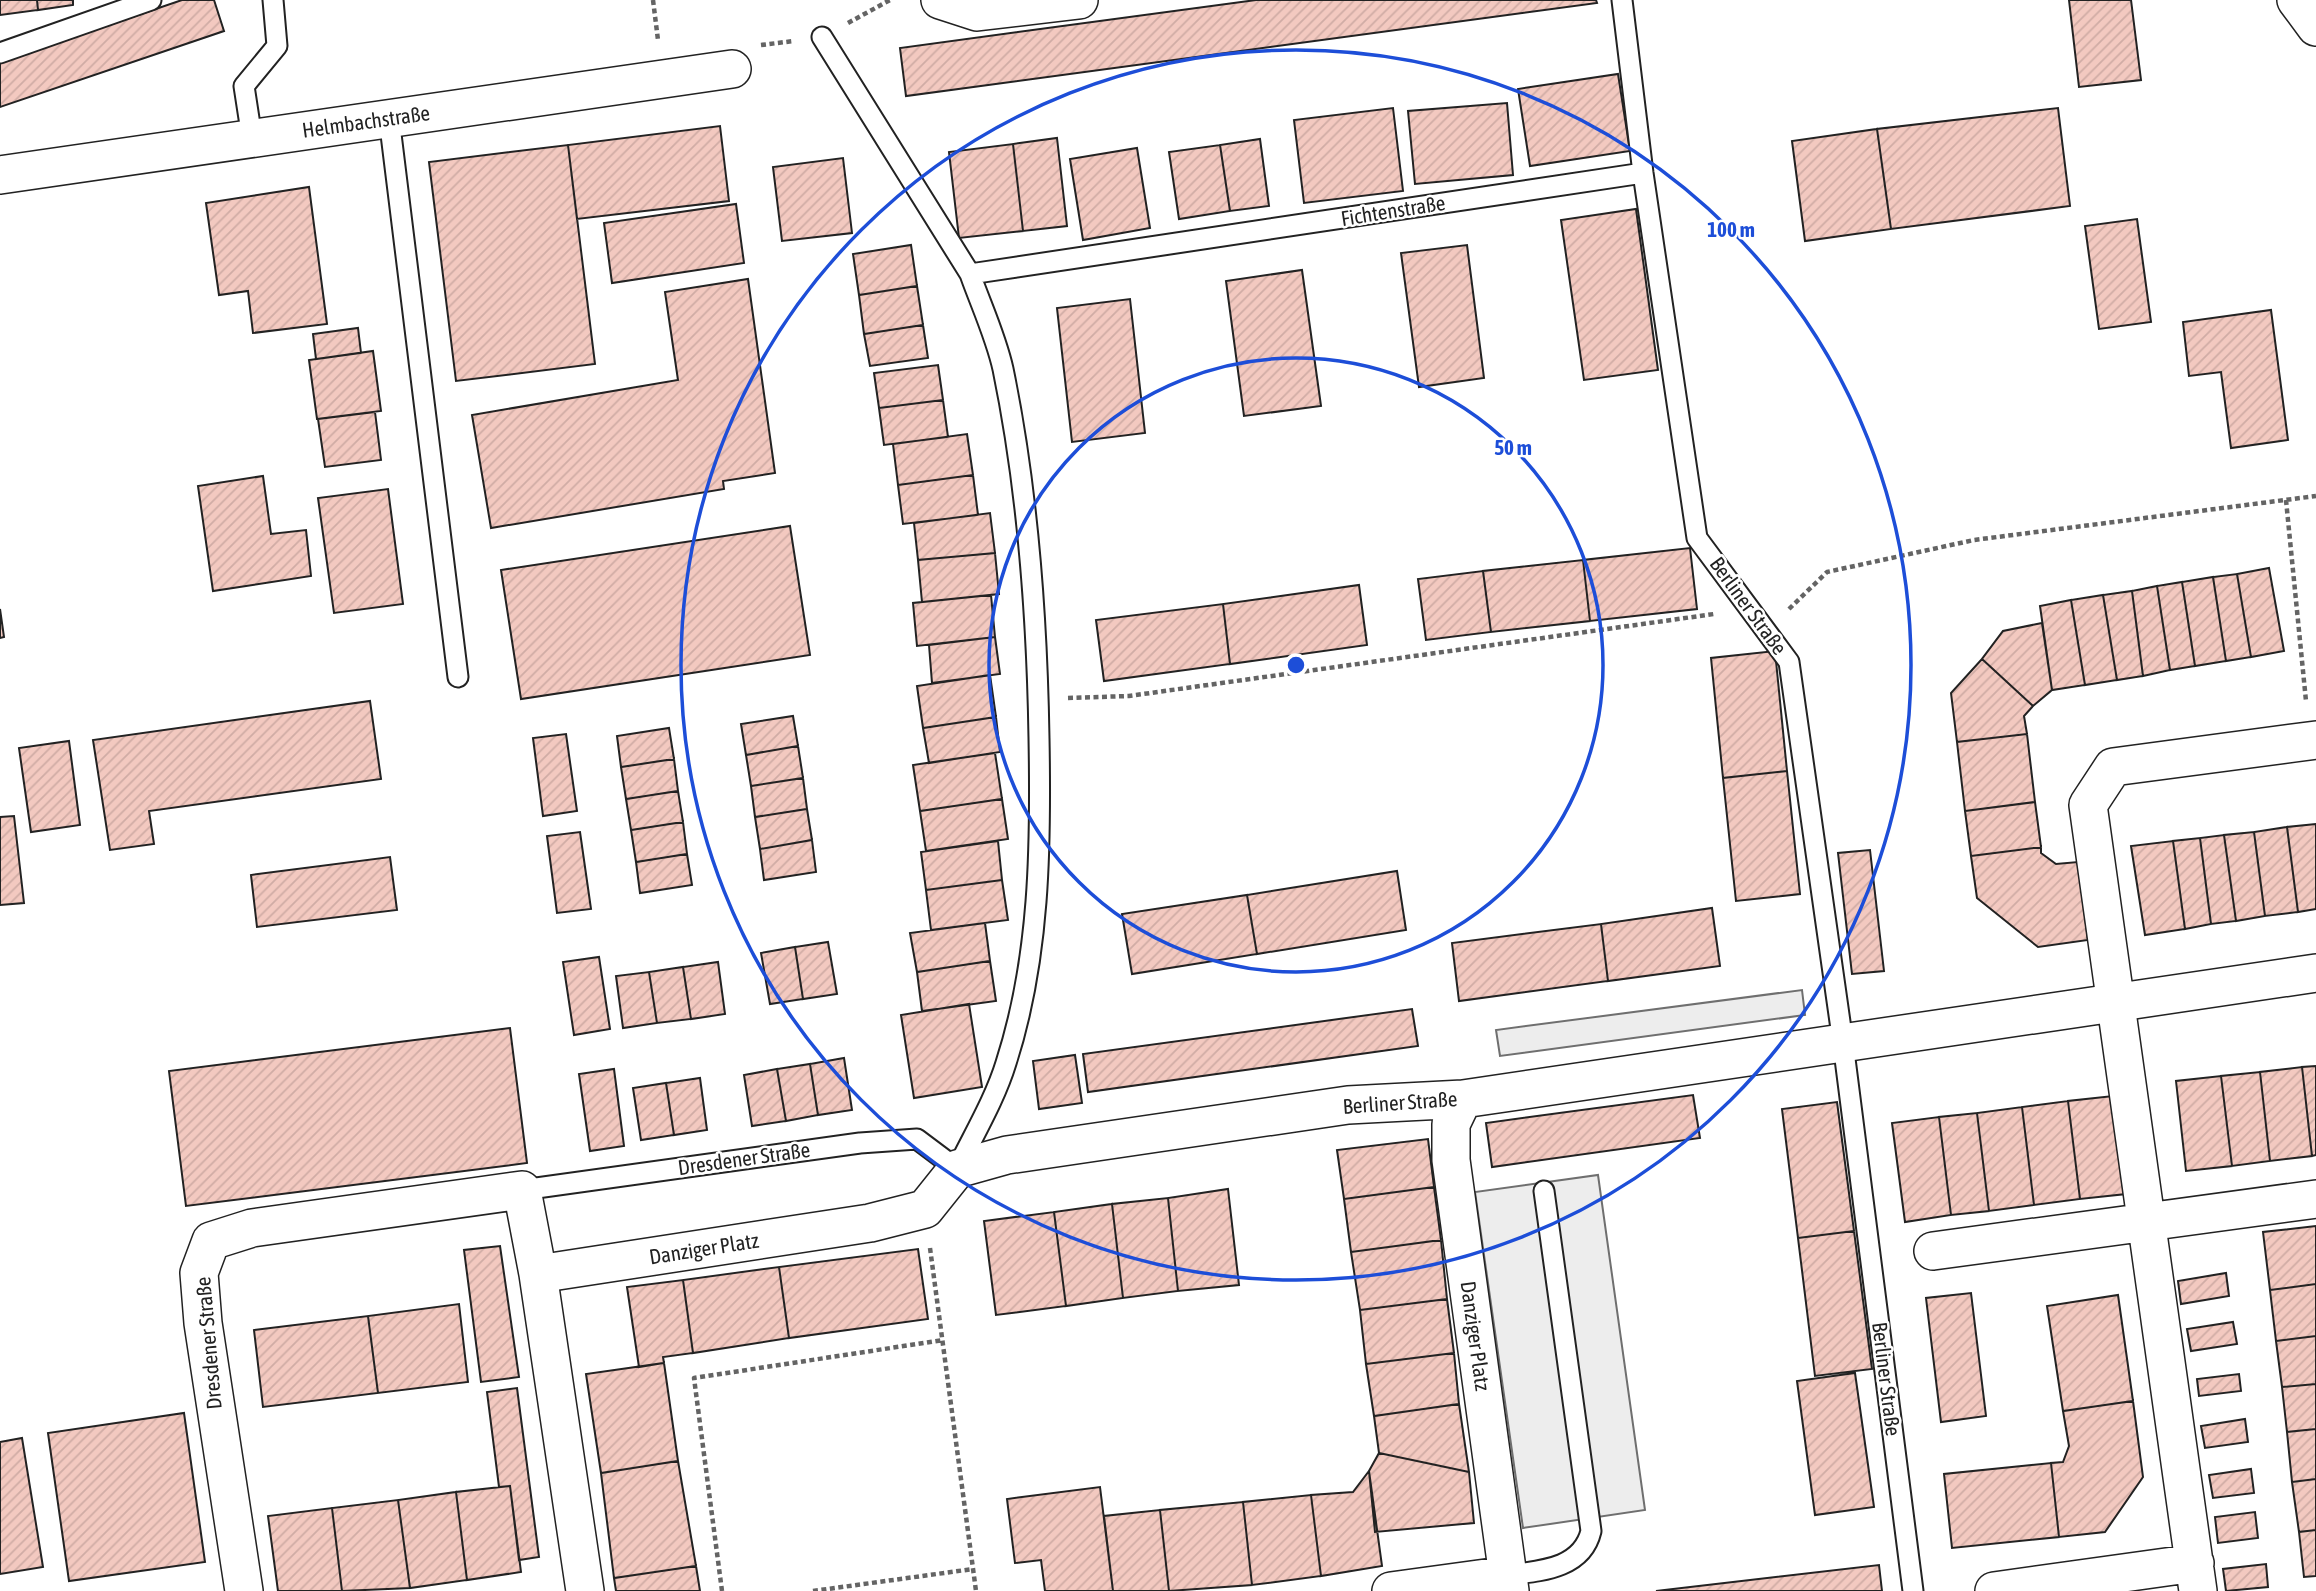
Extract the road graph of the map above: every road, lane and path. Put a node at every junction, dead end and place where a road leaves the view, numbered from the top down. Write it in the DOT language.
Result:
graph roads {
  1 [pos="151,0"];
  2 [pos="273,0"];
  3 [pos="890,0"];
  4 [pos="940,0"];
  5 [pos="1079,0"];
  6 [pos="1622,0"];
  7 [pos="2296,0"];
  8 [pos="2316,27"];
  9 [pos="822,37"];
  10 [pos="0,53"];
  11 [pos="732,69"];
  12 [pos="389,118"];
  13 [pos="252,138"];
  14 [pos="1643,173"];
  15 [pos="0,175"];
  16 [pos="970,274"];
  17 [pos="2316,496"];
  18 [pos="2286,500"];
  19 [pos="1749,609"];
  20 [pos="1766,631"];
  21 [pos="458,677"];
  22 [pos="1039,698"];
  23 [pos="2314,741"];
  24 [pos="2316,973"];
  25 [pos="2118,1003"];
  26 [pos="1843,1043"];
  27 [pos="1463,1099"];
  28 [pos="957,1169"];
  29 [pos="522,1190"];
  30 [pos="1544,1191"];
  31 [pos="2316,1199"];
  32 [pos="925,1209"];
  33 [pos="2147,1222"];
  34 [pos="1933,1251"];
  35 [pos="538,1274"];
  36 [pos="943,1340"];
  37 [pos="973,1569"];
  38 [pos="2196,1577"];
  39 [pos="1509,1583"];
  40 [pos="244,1591"];
  41 [pos="585,1591"];
  42 [pos="722,1591"];
  43 [pos="813,1591"];
  44 [pos="976,1591"];
  45 [pos="1391,1591"];
  46 [pos="1913,1591"];
  47 [pos="1994,1591"];
  1 -- 10 [label="lane"];
  2 -- 13 [label="lane"];
  3 -- 9 [label="path"];
  4 -- 5 [label="street"];
  6 -- 14 [label="lane"];
  7 -- 8 [label="street"];
  9 -- 11 [label="path"];
  9 -- 16 [label="lane"];
  11 -- 12 [label="street, Helmbachstraße"];
  12 -- 13 [label="street, Helmbachstraße"];
  12 -- 21 [label="lane"];
  13 -- 15 [label="street, Helmbachstraße"];
  14 -- 16 [label="lane, Fichtenstraße"];
  14 -- 19 [label="lane, Berliner Straße"];
  16 -- 22 [label="lane"];
  17 -- 18 [label="path"];
  18 -- 20 [label="path"];
  18 -- 23 [label="path"];
  19 -- 20 [label="lane, Berliner Straße"];
  19 -- 22 [label="path"];
  20 -- 26 [label="lane, Berliner Straße"];
  22 -- 28 [label="lane"];
  23 -- 25 [label="street"];
  24 -- 25 [label="street, Berliner Straße"];
  25 -- 26 [label="street, Berliner Straße"];
  25 -- 33 [label="street"];
  26 -- 27 [label="street, Berliner Straße"];
  26 -- 46 [label="lane, Berliner Straße"];
  27 -- 28 [label="street, Berliner Straße"];
  27 -- 39 [label="street, Danziger Platz"];
  28 -- 29 [label="lane, Dresdener Straße"];
  28 -- 32 [label="street"];
  29 -- 35 [label="street"];
  29 -- 40 [label="street, Dresdener Straße"];
  30 -- 39 [label="lane"];
  31 -- 33 [label="street"];
  32 -- 35 [label="street, Danziger Platz"];
  32 -- 36 [label="path"];
  33 -- 34 [label="street"];
  33 -- 38 [label="street"];
  35 -- 41 [label="street"];
  36 -- 37 [label="path"];
  36 -- 42 [label="path"];
  37 -- 43 [label="path"];
  37 -- 44 [label="path"];
  38 -- 47 [label="street"];
  39 -- 45 [label="street"];
}
